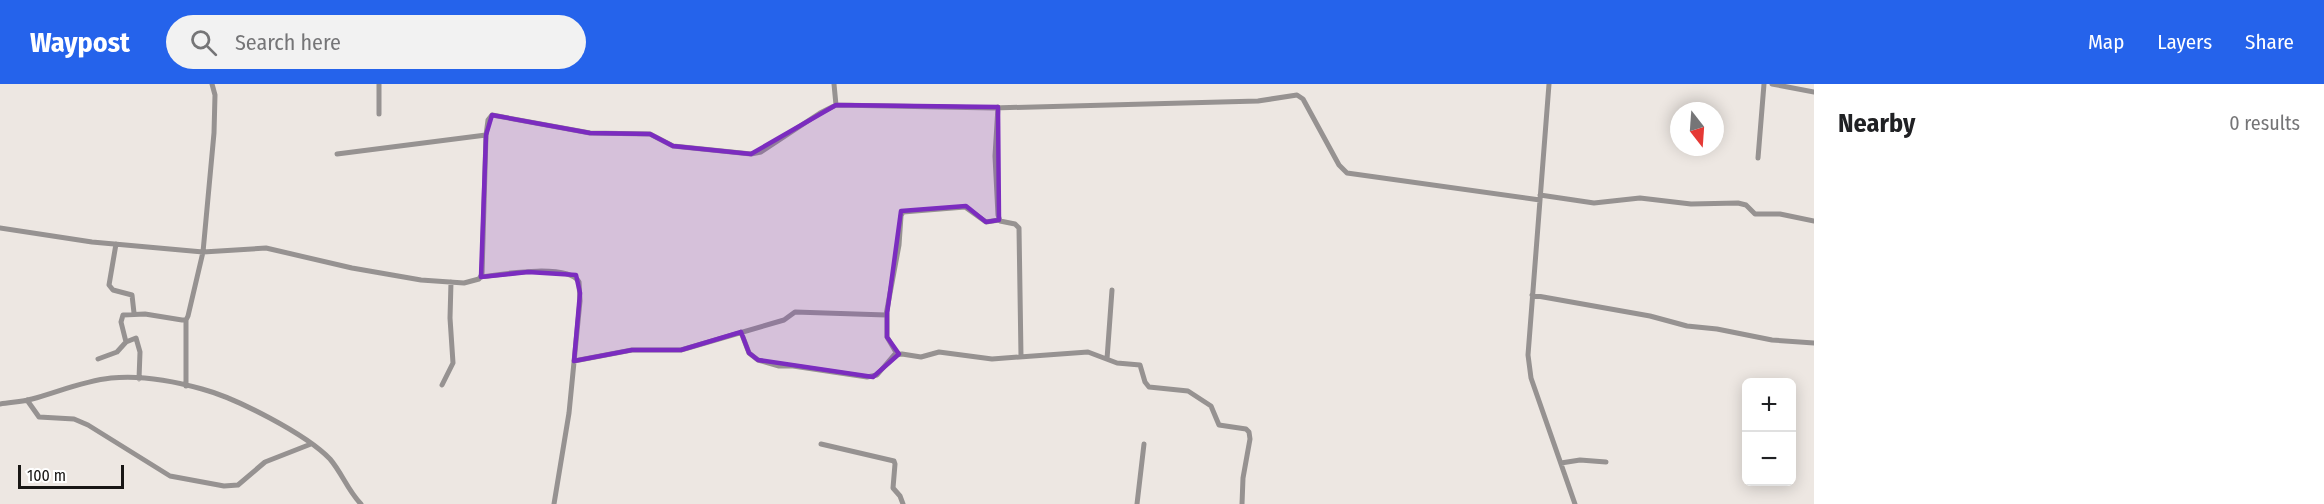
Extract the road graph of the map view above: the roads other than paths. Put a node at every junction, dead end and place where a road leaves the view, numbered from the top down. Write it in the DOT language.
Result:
graph roads {
  1 [pos="212,84"];
  2 [pos="379,84"];
  3 [pos="834,84"];
  4 [pos="1549,84"];
  5 [pos="1764,84"];
  6 [pos="1772,84"];
  7 [pos="1814,92"];
  8 [pos="836,105"];
  9 [pos="998,107"];
  10 [pos="379,114"];
  11 [pos="486,135"];
  12 [pos="337,154"];
  13 [pos="1758,158"];
  14 [pos="1540,197"];
  15 [pos="999,220"];
  16 [pos="1814,221"];
  17 [pos="0,228"];
  18 [pos="116,244"];
  19 [pos="203,252"];
  20 [pos="482,277"];
  21 [pos="451,282"];
  22 [pos="1112,290"];
  23 [pos="1532,295"];
  24 [pos="134,313"];
  25 [pos="887,314"];
  26 [pos="186,320"];
  27 [pos="741,332"];
  28 [pos="126,342"];
  29 [pos="1814,343"];
  30 [pos="899,354"];
  31 [pos="1022,356"];
  32 [pos="98,359"];
  33 [pos="1107,359"];
  34 [pos="574,361"];
  35 [pos="139,379"];
  36 [pos="442,385"];
  37 [pos="186,386"];
  38 [pos="27,400"];
  39 [pos="0,404"];
  40 [pos="311,444"];
  41 [pos="821,444"];
  42 [pos="1144,444"];
  43 [pos="1606,462"];
  44 [pos="1561,463"];
  45 [pos="361,504"];
  46 [pos="554,504"];
  47 [pos="903,504"];
  48 [pos="1137,504"];
  49 [pos="1242,504"];
  50 [pos="1575,504"];
  1 -- 19 [label="street"];
  2 -- 10 [label="street"];
  3 -- 8 [label="street"];
  4 -- 14 [label="street"];
  5 -- 13 [label="street"];
  6 -- 7 [label="street"];
  8 -- 9 [label="street"];
  8 -- 11 [label="street"];
  9 -- 14 [label="street"];
  9 -- 15 [label="street"];
  11 -- 12 [label="street"];
  11 -- 20 [label="street"];
  14 -- 16 [label="street"];
  14 -- 23 [label="street"];
  15 -- 25 [label="street"];
  15 -- 31 [label="street"];
  17 -- 18 [label="street"];
  18 -- 19 [label="street"];
  18 -- 24 [label="street"];
  19 -- 21 [label="street"];
  19 -- 26 [label="street"];
  20 -- 21 [label="street"];
  20 -- 34 [label="street"];
  21 -- 36 [label="street"];
  22 -- 33 [label="street"];
  23 -- 29 [label="street"];
  23 -- 44 [label="street"];
  24 -- 26 [label="street"];
  24 -- 28 [label="street"];
  25 -- 27 [label="street"];
  25 -- 30 [label="street"];
  26 -- 37 [label="street"];
  27 -- 30 [label="street"];
  27 -- 34 [label="street"];
  28 -- 32 [label="street"];
  28 -- 35 [label="street"];
  30 -- 31 [label="street"];
  31 -- 33 [label="street"];
  33 -- 49 [label="street"];
  34 -- 46 [label="street"];
  35 -- 37 [label="street"];
  35 -- 38 [label="street"];
  37 -- 40 [label="street"];
  38 -- 39 [label="street"];
  38 -- 40 [label="street"];
  40 -- 45 [label="street"];
  41 -- 47 [label="street"];
  42 -- 48 [label="street"];
  43 -- 44 [label="street"];
  44 -- 50 [label="street"];
}
